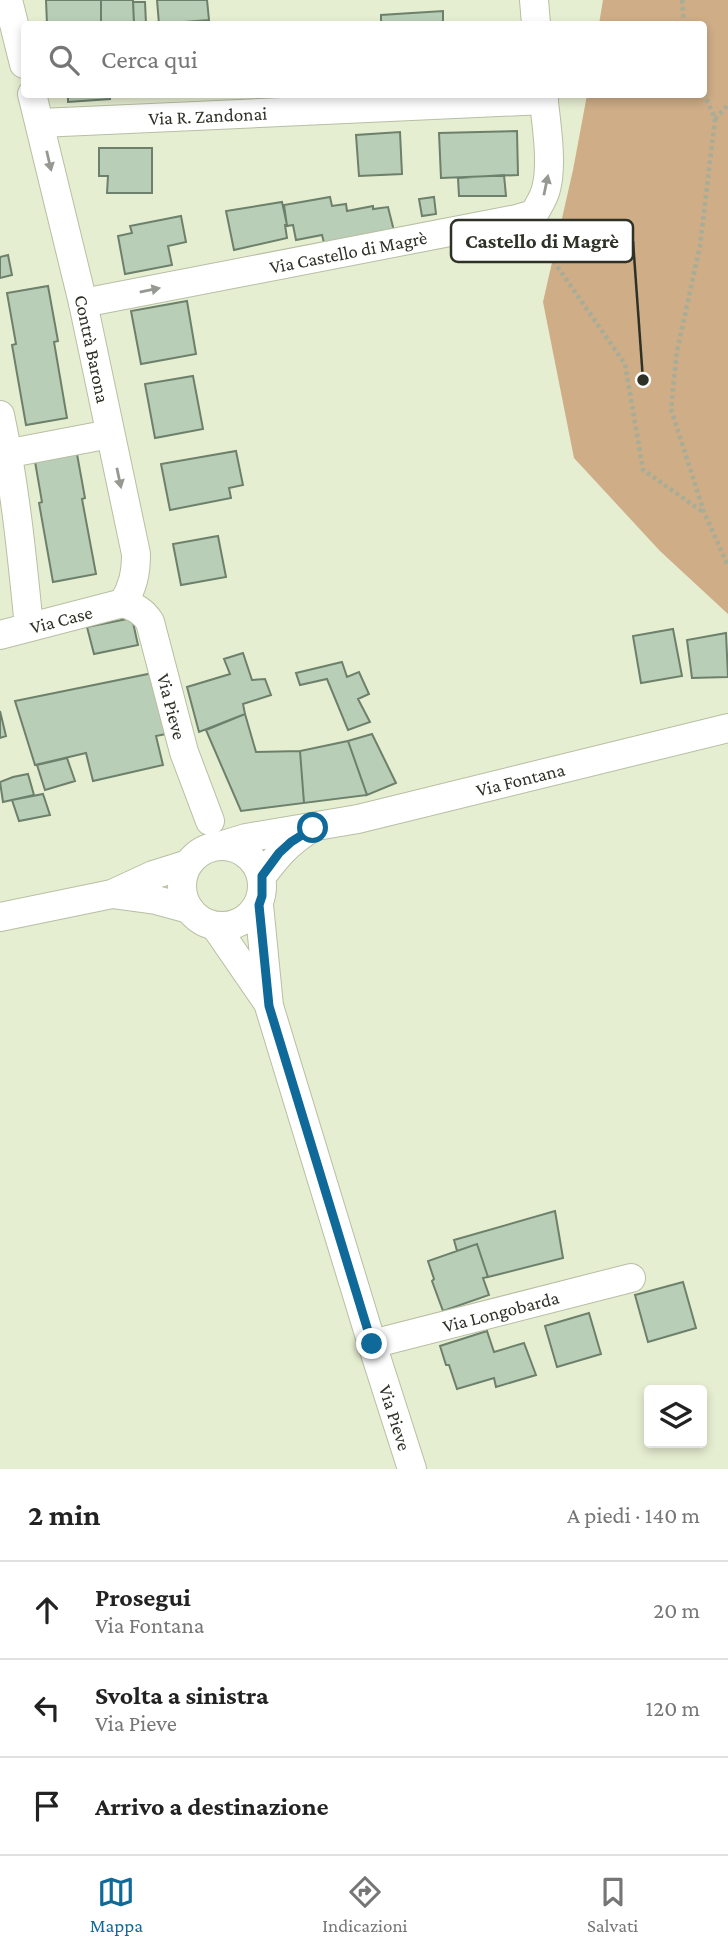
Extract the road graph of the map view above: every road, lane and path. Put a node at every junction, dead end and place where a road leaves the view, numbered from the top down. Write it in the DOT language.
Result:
graph roads {
  1 [pos="8,0"];
  2 [pos="534,0"];
  3 [pos="682,0"];
  4 [pos="537,21"];
  5 [pos="684,21"];
  6 [pos="21,52"];
  7 [pos="33,98"];
  8 [pos="525,98"];
  9 [pos="544,98"];
  10 [pos="706,98"];
  11 [pos="728,105"];
  12 [pos="715,119"];
  13 [pos="40,123"];
  14 [pos="541,243"];
  15 [pos="83,303"];
  16 [pos="0,415"];
  17 [pos="110,434"];
  18 [pos="4,454"];
  19 [pos="704,512"];
  20 [pos="9,522"];
  21 [pos="728,566"];
  22 [pos="123,603"];
  23 [pos="29,627"];
  24 [pos="0,635"];
  25 [pos="728,728"];
  26 [pos="313,828"];
  27 [pos="215,833"];
  28 [pos="188,864"];
  29 [pos="262,876"];
  30 [pos="112,894"];
  31 [pos="259,905"];
  32 [pos="189,909"];
  33 [pos="0,917"];
  34 [pos="215,926"];
  35 [pos="269,1006"];
  36 [pos="631,1278"];
  37 [pos="372,1344"];
  38 [pos="412,1469"];
  1 -- 6 [label="street"];
  2 -- 4 [label="street"];
  3 -- 5 [label="path"];
  7 -- 13 [label="street, Contrà Barona"];
  8 -- 13 [label="street, Via R. Zandonai"];
  15 -- 9 [label="street, Via Castello di Magrè, one-way"];
  10 -- 12 [label="path"];
  11 -- 12 [label="path"];
  12 -- 19 [label="path"];
  13 -- 15 [label="street, Contrà Barona, one-way"];
  14 -- 19 [label="path"];
  15 -- 17 [label="street, Contrà Barona"];
  16 -- 18 [label="street"];
  17 -- 18 [label="street"];
  17 -- 22 [label="street, Contrà Barona, one-way"];
  18 -- 20 [label="street"];
  19 -- 21 [label="path"];
  20 -- 23 [label="street"];
  22 -- 23 [label="street, Via Case"];
  22 -- 27 [label="street, Via Pieve"];
  23 -- 24 [label="street, Via Case"];
  25 -- 26 [label="street, Via Fontana"];
  26 -- 27 [label="street, Via Fontana"];
  26 -- 29 [label="street, Via Fontana"];
  27 -- 28 [label="street"];
  27 -- 29 [label="street"];
  28 -- 30 [label="street"];
  28 -- 32 [label="street"];
  29 -- 31 [label="street"];
  30 -- 32 [label="street"];
  30 -- 33 [label="street"];
  31 -- 34 [label="street"];
  31 -- 35 [label="street, Via Pieve"];
  32 -- 34 [label="street"];
  34 -- 35 [label="street, Via Pieve"];
  35 -- 37 [label="street, Via Pieve"];
  36 -- 37 [label="street, Via Longobarda"];
  37 -- 38 [label="street, Via Pieve"];
}
